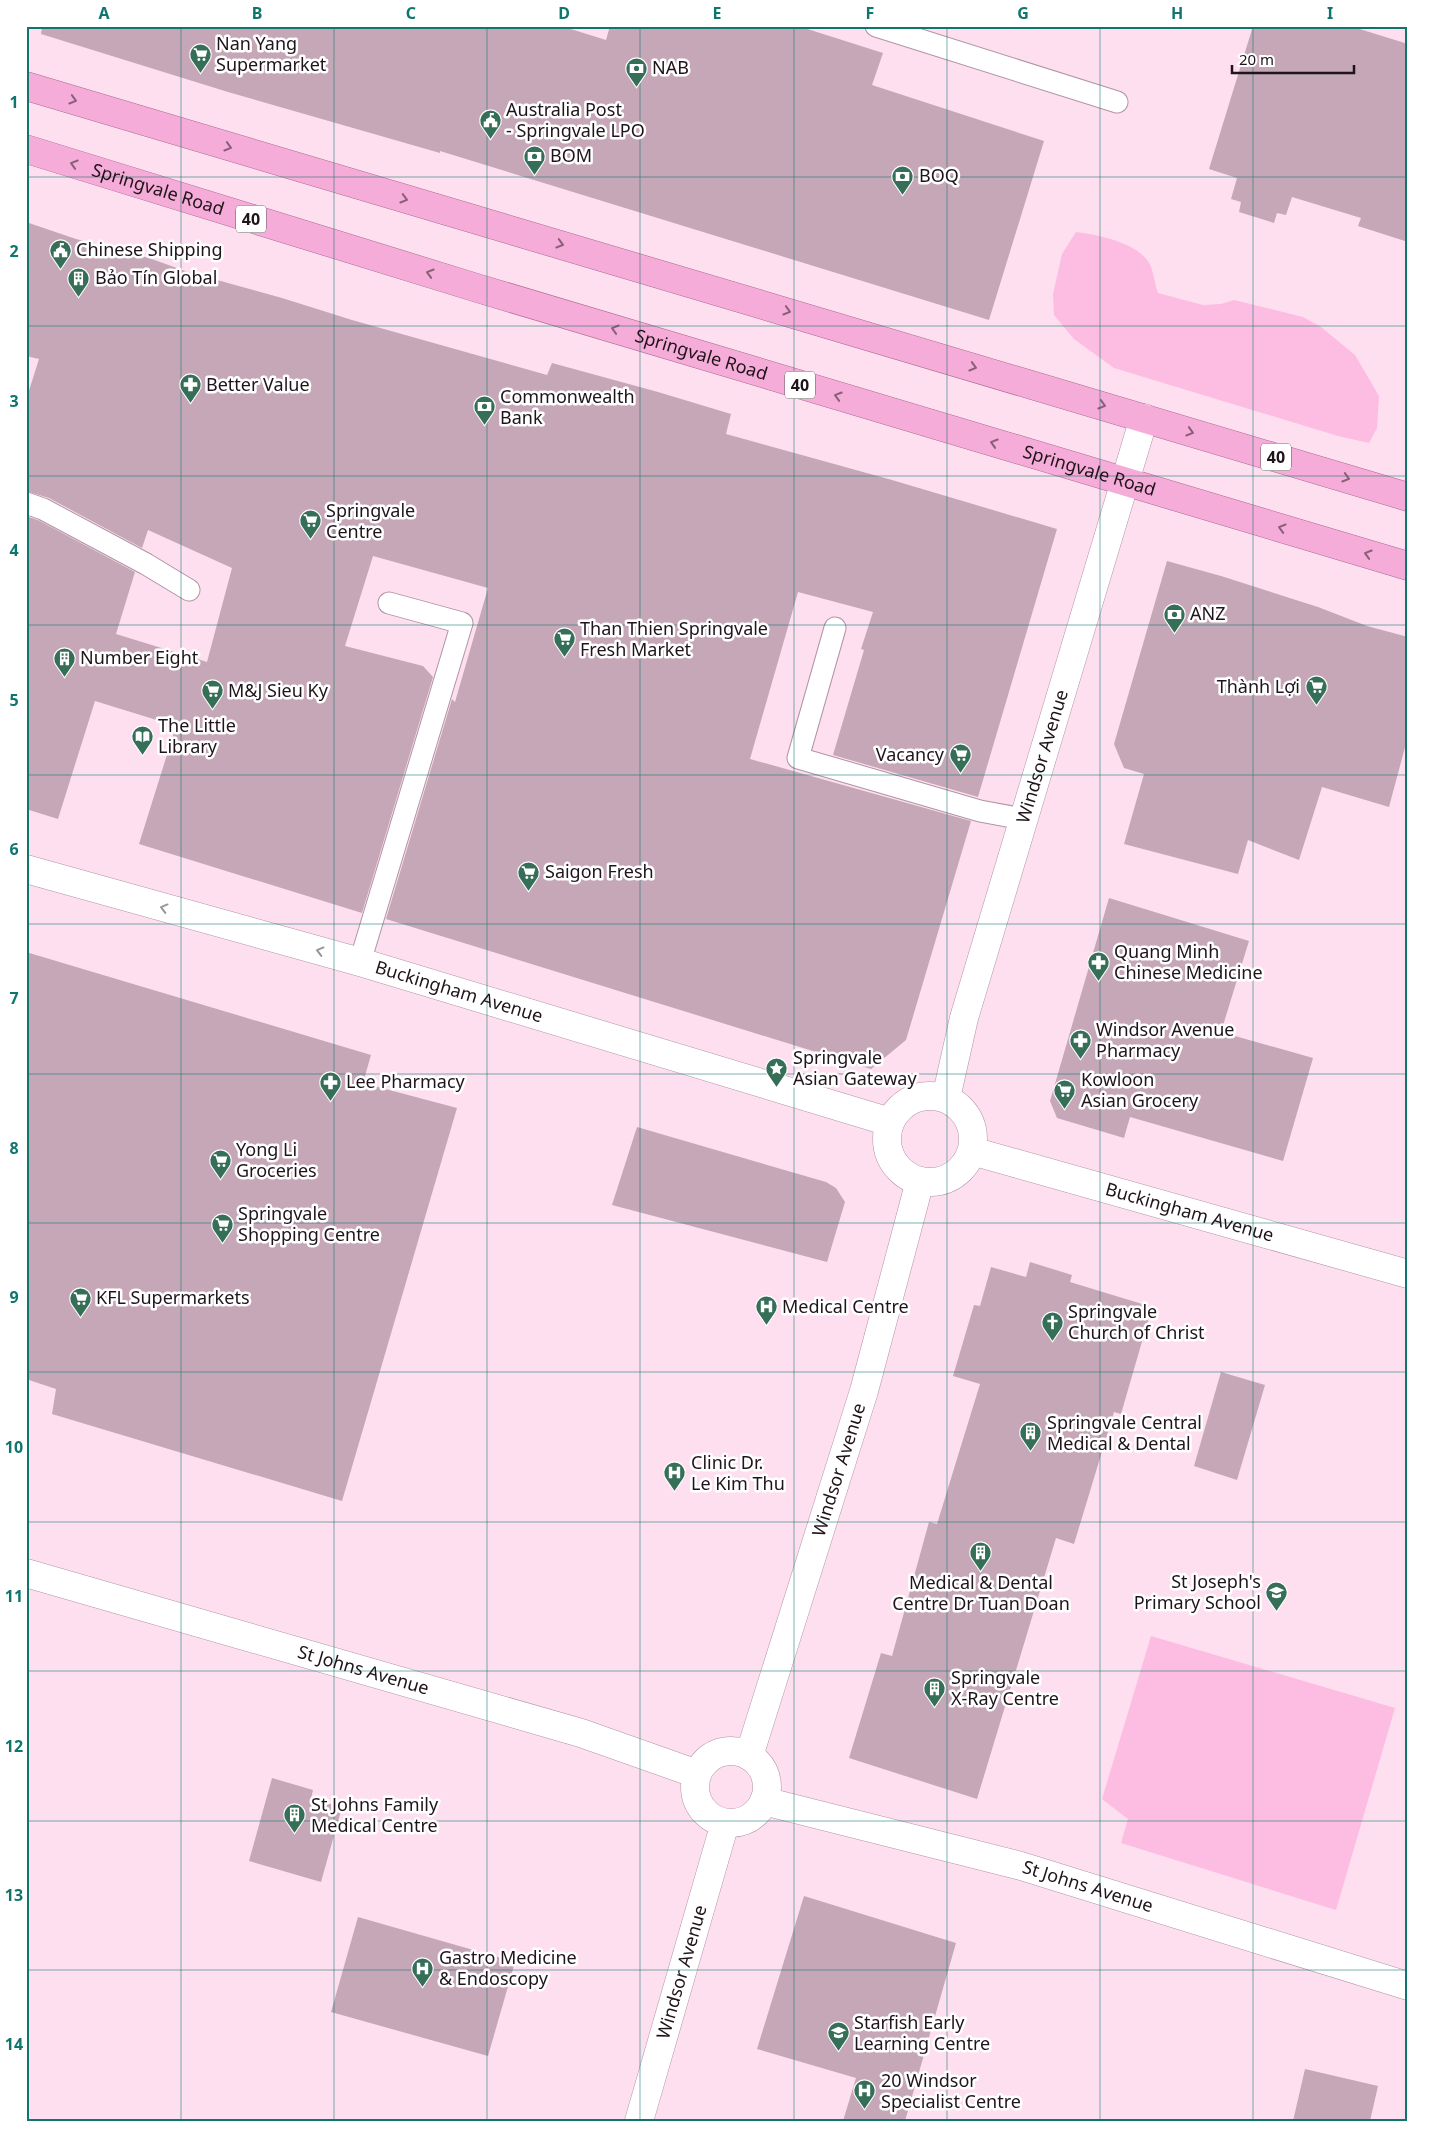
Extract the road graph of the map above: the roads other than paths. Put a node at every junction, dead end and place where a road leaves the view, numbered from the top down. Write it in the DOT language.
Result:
graph roads {
  1 [pos="876,26"];
  2 [pos="26,86"];
  3 [pos="1117,102"];
  4 [pos="26,149"];
  5 [pos="1144,418"];
  6 [pos="1124,481"];
  7 [pos="1408,497"];
  8 [pos="26,503"];
  9 [pos="1408,566"];
  10 [pos="189,590"];
  11 [pos="389,603"];
  12 [pos="835,628"];
  13 [pos="1023,819"];
  14 [pos="26,869"];
  15 [pos="360,962"];
  16 [pos="946,1098"];
  17 [pos="890,1122"];
  18 [pos="972,1151"];
  19 [pos="920,1181"];
  20 [pos="1408,1274"];
  21 [pos="26,1574"];
  22 [pos="749,1756"];
  23 [pos="697,1774"];
  24 [pos="764,1801"];
  25 [pos="725,1823"];
  26 [pos="1408,1986"];
  27 [pos="639,2121"];
  1 -- 3 [label="lane"];
  2 -- 5 [label="highway, 40, one-way"];
  6 -- 4 [label="highway, Springvale Road / 40, one-way"];
  5 -- 6 [label="street, Windsor Avenue"];
  5 -- 7 [label="highway, 40, one-way"];
  9 -- 6 [label="highway, Springvale Road / 40, one-way"];
  6 -- 13 [label="street, Windsor Avenue"];
  8 -- 10 [label="lane"];
  11 -- 15 [label="lane"];
  12 -- 13 [label="lane"];
  13 -- 16 [label="street, Windsor Avenue"];
  15 -- 14 [label="street, Buckingham Avenue, one-way"];
  15 -- 17 [label="street, Buckingham Avenue"];
  16 -- 17 [label="street"];
  16 -- 18 [label="street"];
  17 -- 19 [label="street"];
  18 -- 19 [label="street"];
  18 -- 20 [label="street, Buckingham Avenue"];
  19 -- 22 [label="street, Windsor Avenue"];
  21 -- 23 [label="street, St Johns Avenue"];
  22 -- 23 [label="street"];
  22 -- 24 [label="street"];
  23 -- 25 [label="street"];
  24 -- 25 [label="street"];
  24 -- 26 [label="street, St Johns Avenue"];
  25 -- 27 [label="street, Windsor Avenue"];
}
